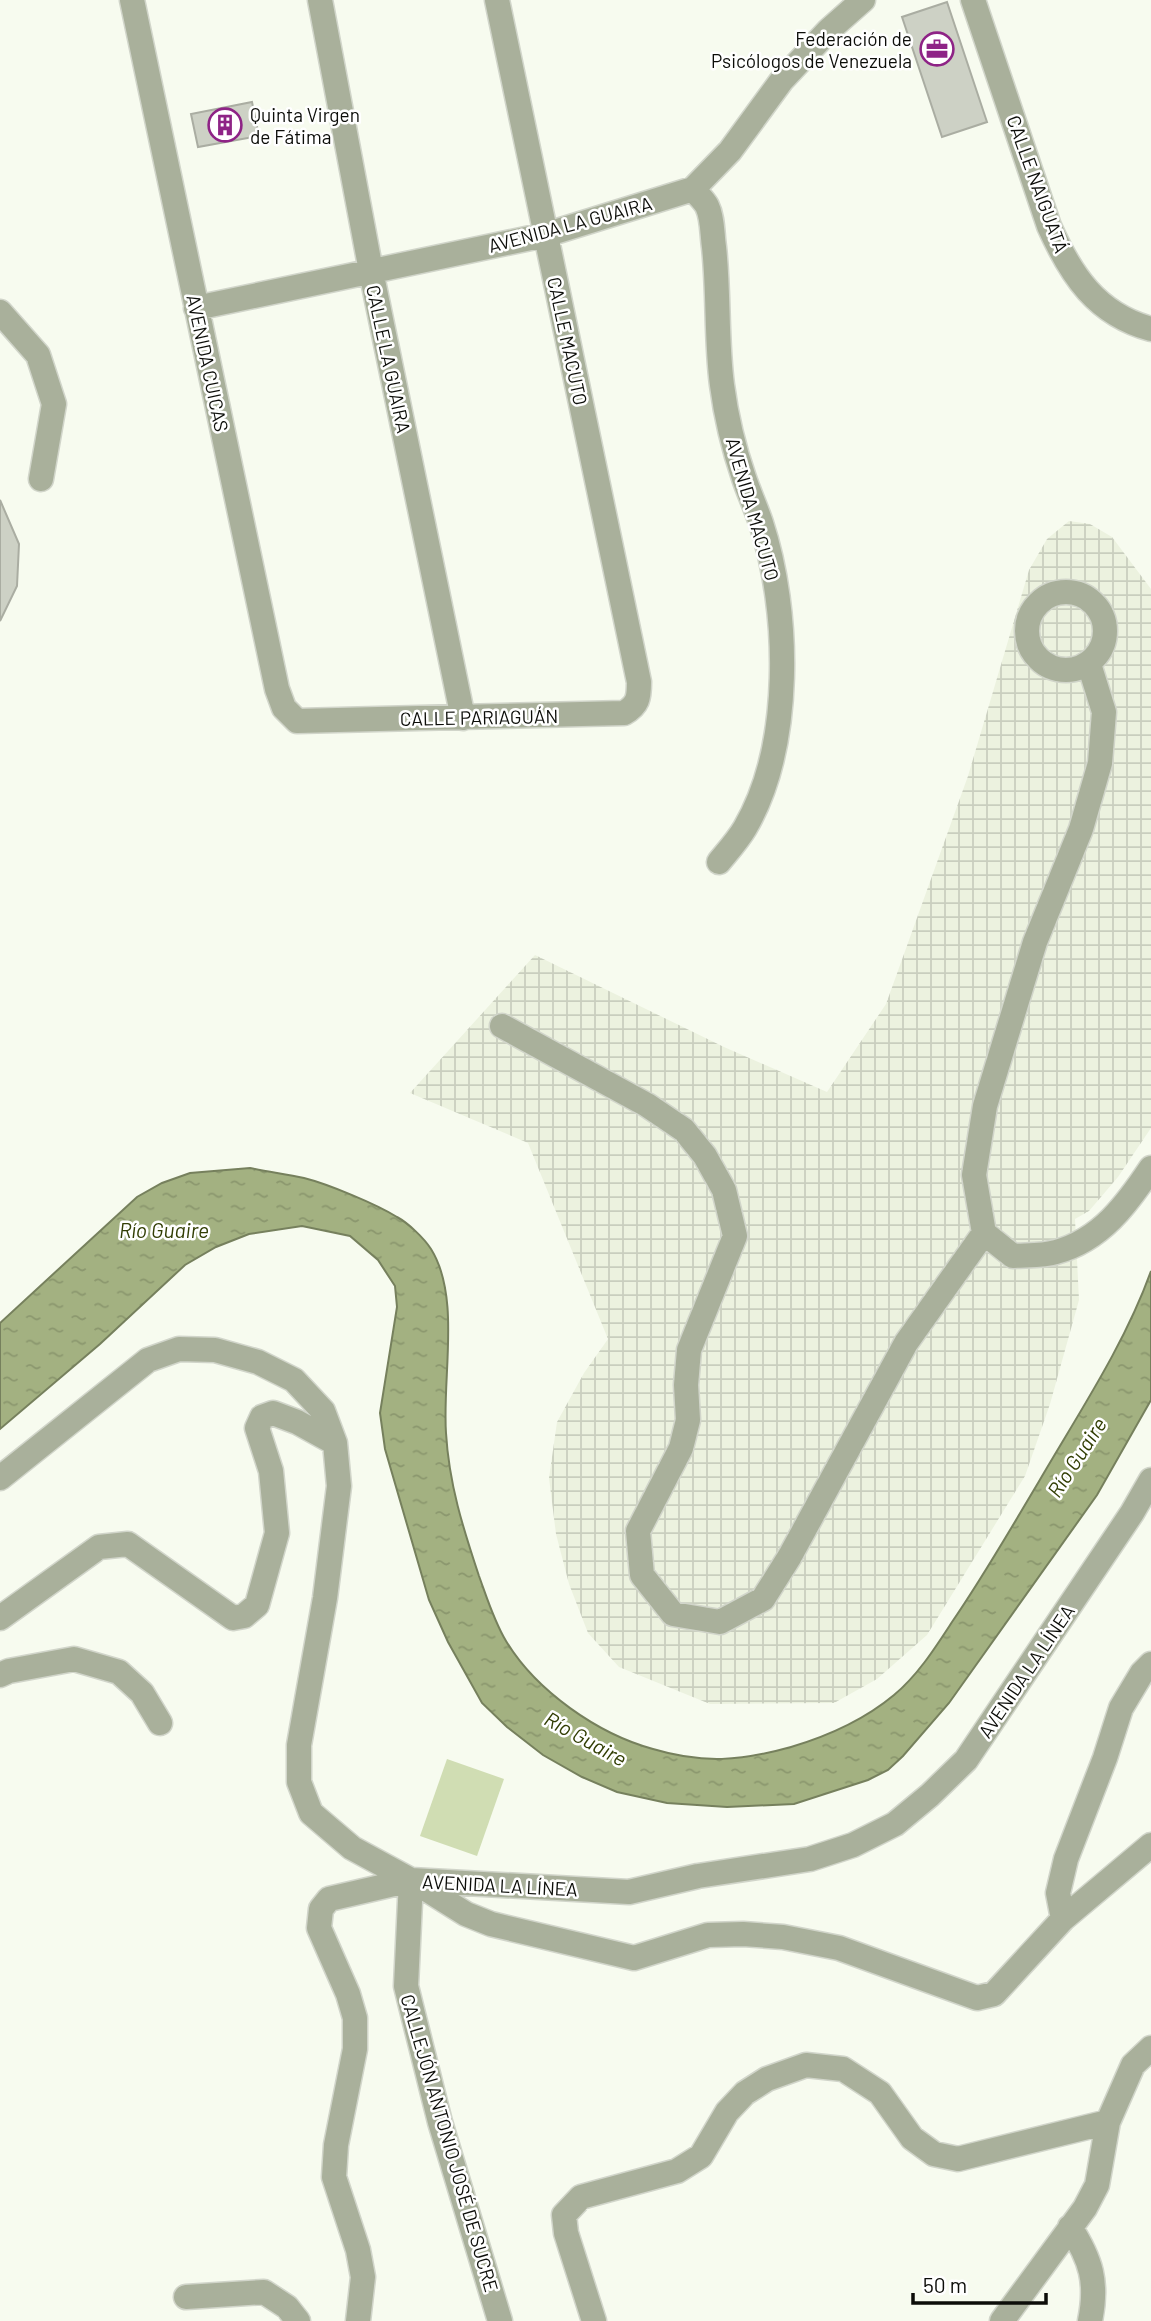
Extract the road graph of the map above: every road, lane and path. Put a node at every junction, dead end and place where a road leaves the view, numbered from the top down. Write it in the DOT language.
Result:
graph roads {
  1 [pos="132,0"];
  2 [pos="320,0"];
  3 [pos="497,0"];
  4 [pos="863,0"];
  5 [pos="973,0"];
  6 [pos="693,189"];
  7 [pos="545,235"];
  8 [pos="371,271"];
  9 [pos="196,308"];
  10 [pos="0,312"];
  11 [pos="1151,329"];
  12 [pos="41,479"];
  13 [pos="1089,664"];
  14 [pos="639,682"];
  15 [pos="463,718"];
  16 [pos="297,721"];
  17 [pos="719,862"];
  18 [pos="502,1026"];
  19 [pos="1151,1168"];
  20 [pos="984,1233"];
  21 [pos="335,1443"];
  22 [pos="0,1478"];
  23 [pos="1151,1480"];
  24 [pos="0,1618"];
  25 [pos="1151,1664"];
  26 [pos="0,1675"];
  27 [pos="160,1723"];
  28 [pos="1151,1844"];
  29 [pos="411,1880"];
  30 [pos="1063,1919"];
  31 [pos="1151,2048"];
  32 [pos="1108,2122"];
  33 [pos="1070,2227"];
  34 [pos="186,2297"];
  35 [pos="298,2321"];
  36 [pos="358,2321"];
  37 [pos="500,2321"];
  38 [pos="594,2321"];
  39 [pos="1002,2321"];
  40 [pos="1090,2321"];
  1 -- 9 [label="street, AVENIDA CUICAS"];
  2 -- 8 [label="street, CALLE LA GUAIRA"];
  3 -- 7 [label="street, CALLE MACUTO"];
  4 -- 6 [label="street, AVENIDA LA GUAIRA"];
  5 -- 11 [label="street, CALLE NAIGUATÁ"];
  6 -- 7 [label="street, AVENIDA LA GUAIRA"];
  6 -- 17 [label="street, AVENIDA MACUTO"];
  7 -- 8 [label="street, AVENIDA LA GUAIRA"];
  7 -- 14 [label="street, CALLE MACUTO"];
  8 -- 9 [label="street, AVENIDA LA GUAIRA"];
  8 -- 15 [label="street, CALLE LA GUAIRA"];
  9 -- 16 [label="street, AVENIDA CUICAS"];
  10 -- 12 [label="street"];
  13 -- 20 [label="street"];
  14 -- 15 [label="street, CALLE PARIAGUÁN"];
  15 -- 16 [label="street, CALLE PARIAGUÁN"];
  18 -- 20 [label="street"];
  19 -- 20 [label="street"];
  21 -- 22 [label="street, AVENIDA LA LÍNEA"];
  21 -- 24 [label="street"];
  21 -- 29 [label="street, AVENIDA LA LÍNEA"];
  23 -- 29 [label="street, AVENIDA LA LÍNEA"];
  25 -- 30 [label="street"];
  26 -- 27 [label="street"];
  28 -- 30 [label="street"];
  29 -- 30 [label="street"];
  29 -- 36 [label="street"];
  29 -- 37 [label="street, CALLEJÓN ANTONIO JOSÉ DE SUCRE"];
  31 -- 32 [label="street"];
  32 -- 33 [label="street"];
  32 -- 38 [label="street"];
  33 -- 39 [label="street"];
  33 -- 40 [label="street"];
  34 -- 35 [label="street"];
}
